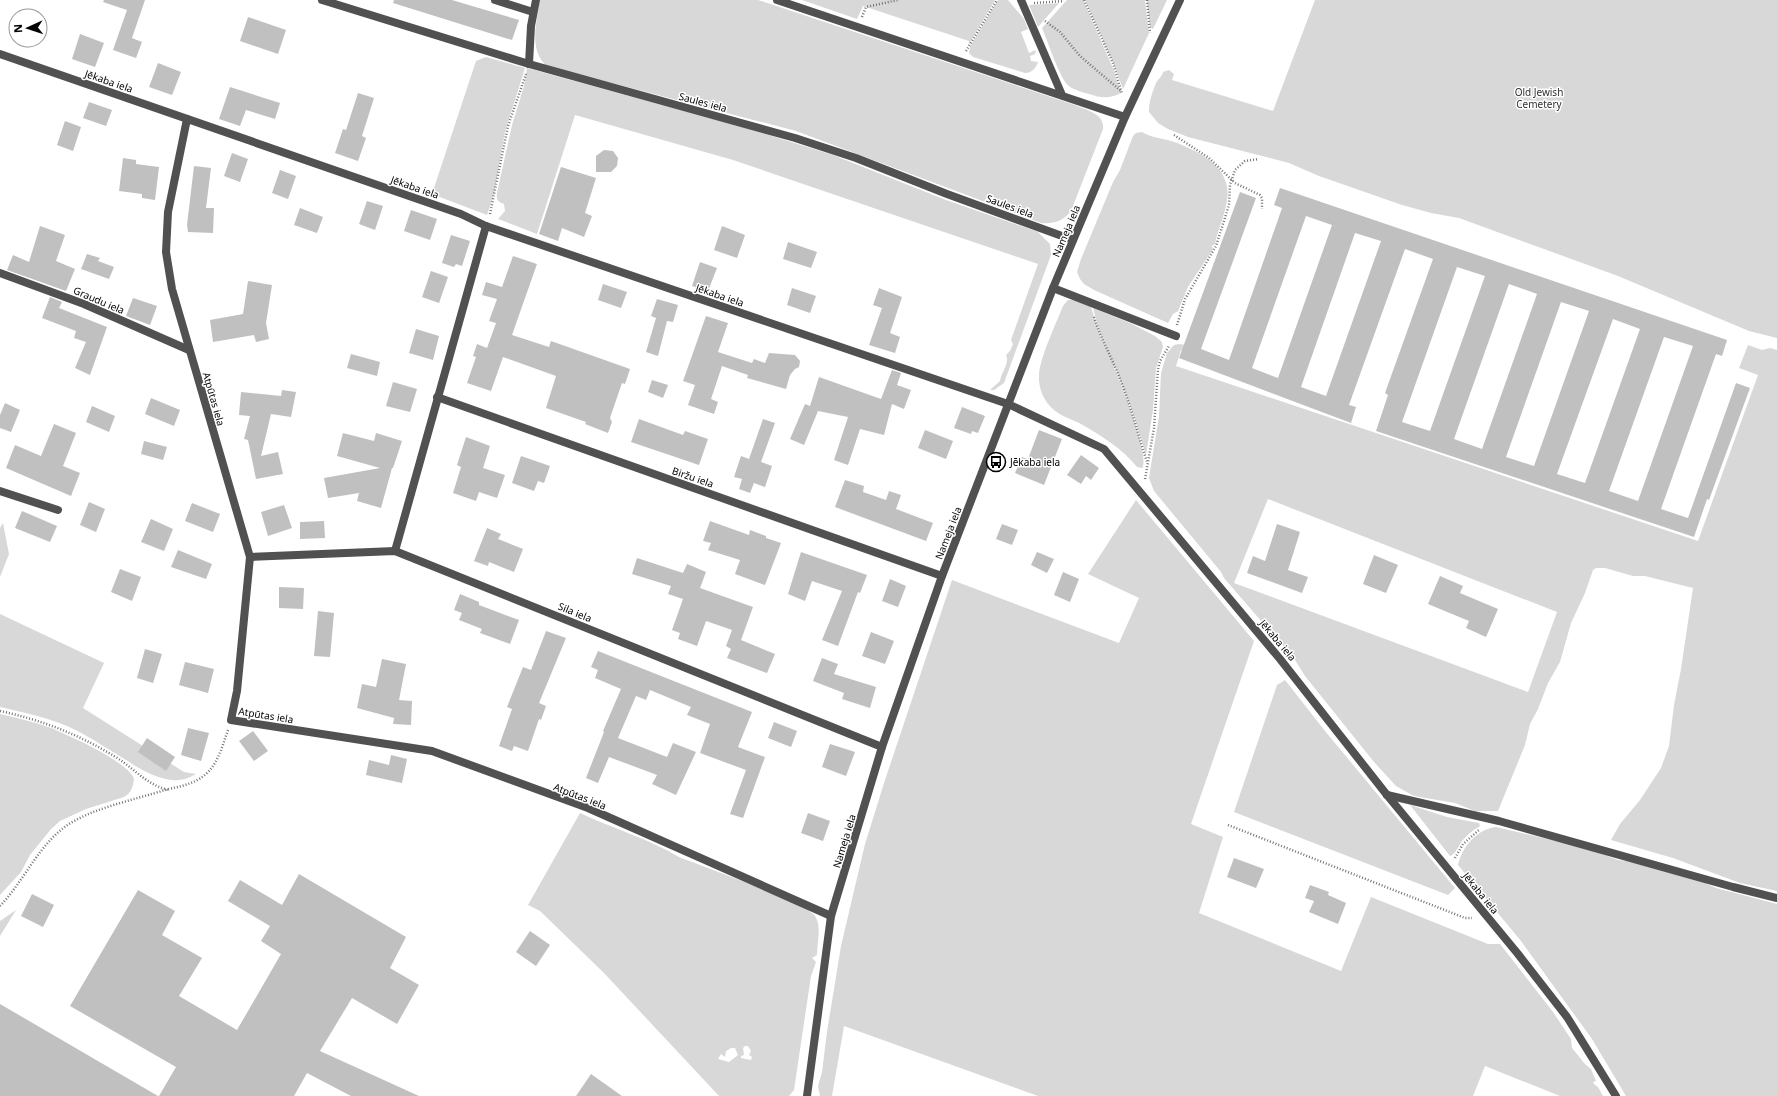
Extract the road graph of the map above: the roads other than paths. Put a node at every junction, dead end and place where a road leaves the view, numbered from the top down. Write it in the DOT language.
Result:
graph roads {
  1 [pos="322,0"];
  2 [pos="495,0"];
  3 [pos="536,0"];
  4 [pos="777,0"];
  5 [pos="1180,0"];
  6 [pos="790,2"];
  7 [pos="1022,2"];
  8 [pos="533,12"];
  9 [pos="0,54"];
  10 [pos="529,64"];
  11 [pos="1062,95"];
  12 [pos="1125,117"];
  13 [pos="187,119"];
  14 [pos="486,226"];
  15 [pos="1073,240"];
  16 [pos="0,273"];
  17 [pos="1053,288"];
  18 [pos="1176,336"];
  19 [pos="189,350"];
  20 [pos="437,397"];
  21 [pos="1008,404"];
  22 [pos="0,491"];
  23 [pos="58,510"];
  24 [pos="395,551"];
  25 [pos="250,558"];
  26 [pos="942,576"];
  27 [pos="882,747"];
  28 [pos="1387,795"];
  29 [pos="1777,898"];
  30 [pos="831,916"];
  31 [pos="807,1096"];
  32 [pos="1616,1096"];
  1 -- 10 [label="street, Saules iela"];
  2 -- 8 [label="street"];
  3 -- 8 [label="street"];
  4 -- 6 [label="street"];
  5 -- 12 [label="street, Nameja iela"];
  6 -- 11 [label="street"];
  7 -- 11 [label="street"];
  8 -- 10 [label="street"];
  9 -- 13 [label="street, Jēkaba iela"];
  10 -- 15 [label="street, Saules iela"];
  11 -- 12 [label="street"];
  12 -- 15 [label="street, Nameja iela"];
  13 -- 14 [label="street, Jēkaba iela"];
  13 -- 19 [label="street, Atpūtas iela"];
  14 -- 20 [label="street"];
  14 -- 21 [label="street, Jēkaba iela"];
  15 -- 17 [label="street, Nameja iela"];
  16 -- 19 [label="street, Graudu iela"];
  17 -- 18 [label="street"];
  17 -- 21 [label="street, Nameja iela"];
  19 -- 25 [label="street, Atpūtas iela"];
  20 -- 24 [label="street"];
  20 -- 26 [label="street, Biržu iela"];
  21 -- 26 [label="street, Nameja iela"];
  21 -- 28 [label="street, Jēkaba iela"];
  22 -- 23 [label="street"];
  24 -- 25 [label="street, Sila iela"];
  24 -- 27 [label="street, Sila iela"];
  25 -- 30 [label="street, Atpūtas iela"];
  26 -- 27 [label="street, Nameja iela"];
  27 -- 30 [label="street, Nameja iela"];
  28 -- 29 [label="street"];
  28 -- 32 [label="street, Jēkaba iela"];
  30 -- 31 [label="street, Nameja iela"];
}
